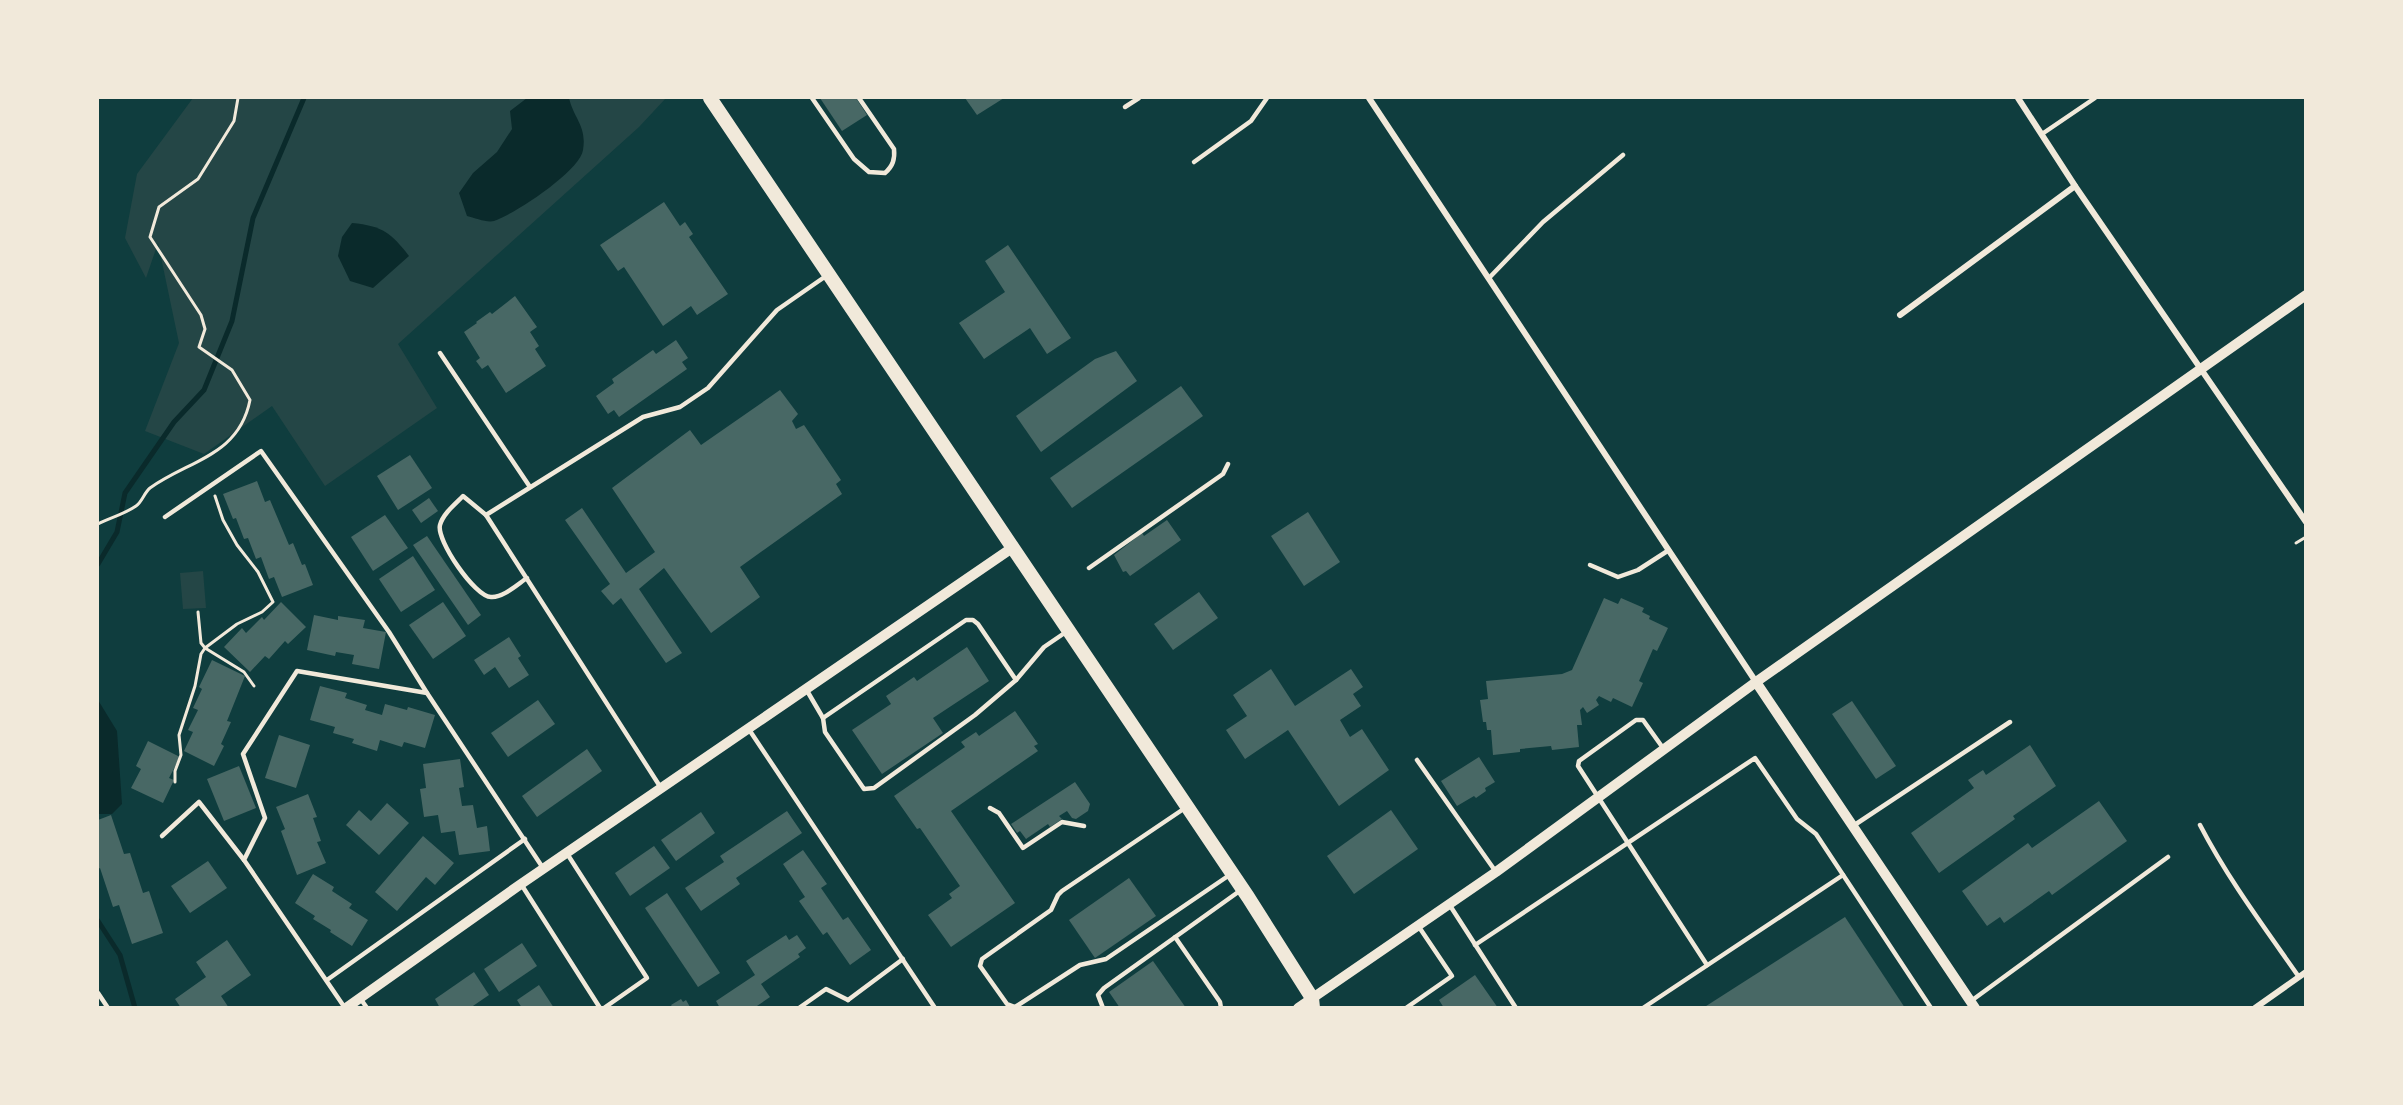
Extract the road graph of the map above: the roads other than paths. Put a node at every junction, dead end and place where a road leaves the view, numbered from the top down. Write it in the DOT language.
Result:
graph roads {
  1 [pos="710,98"];
  2 [pos="812,98"];
  3 [pos="859,98"];
  4 [pos="1139,98"];
  5 [pos="1267,98"];
  6 [pos="1369,98"];
  7 [pos="2018,98"];
  8 [pos="2095,98"];
  9 [pos="1125,107"];
  10 [pos="2042,134"];
  11 [pos="1623,155"];
  12 [pos="1194,162"];
  13 [pos="2075,186"];
  14 [pos="828,274"];
  15 [pos="1489,278"];
  16 [pos="2306,295"];
  17 [pos="1900,315"];
  18 [pos="440,353"];
  19 [pos="2200,369"];
  20 [pos="1228,464"];
  21 [pos="530,487"];
  22 [pos="486,514"];
  23 [pos="165,517"];
  24 [pos="2306,522"];
  25 [pos="1012,548"];
  26 [pos="1669,550"];
  27 [pos="1590,565"];
  28 [pos="1089,568"];
  29 [pos="527,578"];
  30 [pos="1068,630"];
  31 [pos="1016,680"];
  32 [pos="1756,682"];
  33 [pos="806,689"];
  34 [pos="427,693"];
  35 [pos="824,718"];
  36 [pos="2010,722"];
  37 [pos="748,728"];
  38 [pos="1664,750"];
  39 [pos="1418,760"];
  40 [pos="661,788"];
  41 [pos="1599,797"];
  42 [pos="1187,806"];
  43 [pos="990,808"];
  44 [pos="2200,825"];
  45 [pos="1084,826"];
  46 [pos="1853,826"];
  47 [pos="162,836"];
  48 [pos="525,839"];
  49 [pos="1628,843"];
  50 [pos="566,852"];
  51 [pos="2168,857"];
  52 [pos="244,860"];
  53 [pos="543,868"];
  54 [pos="1496,872"];
  55 [pos="1232,873"];
  56 [pos="1843,875"];
  57 [pos="520,884"];
  58 [pos="1243,888"];
  59 [pos="1449,904"];
  60 [pos="1418,926"];
  61 [pos="1175,937"];
  62 [pos="1475,945"];
  63 [pos="903,959"];
  64 [pos="1707,965"];
  65 [pos="2306,972"];
  66 [pos="2299,976"];
  67 [pos="327,980"];
  68 [pos="98,993"];
  69 [pos="360,998"];
  70 [pos="848,1000"];
  71 [pos="1312,1003"];
  72 [pos="1973,1004"];
  73 [pos="108,1008"];
  74 [pos="346,1008"];
  75 [pos="367,1008"];
  76 [pos="602,1008"];
  77 [pos="799,1008"];
  78 [pos="849,1008"];
  79 [pos="935,1008"];
  80 [pos="1103,1008"];
  81 [pos="1221,1008"];
  82 [pos="1298,1008"];
  83 [pos="1324,1008"];
  84 [pos="1406,1008"];
  85 [pos="1516,1008"];
  86 [pos="1643,1008"];
  87 [pos="1931,1008"];
  88 [pos="2255,1008"];
  1 -- 14 [label="main road"];
  2 -- 3 [label="lane"];
  4 -- 9 [label="lane"];
  5 -- 12 [label="lane"];
  6 -- 15 [label="street"];
  7 -- 10 [label="street"];
  8 -- 10 [label="lane"];
  10 -- 13 [label="street"];
  11 -- 15 [label="lane"];
  13 -- 17 [label="street"];
  13 -- 19 [label="street"];
  14 -- 21 [label="lane"];
  14 -- 25 [label="main road"];
  15 -- 26 [label="street"];
  16 -- 19 [label="street"];
  18 -- 21 [label="lane"];
  19 -- 24 [label="street"];
  19 -- 32 [label="street"];
  20 -- 28 [label="lane"];
  21 -- 22 [label="lane"];
  22 -- 29 [label="lane"];
  22 -- 29 [label="lane"];
  23 -- 34 [label="lane"];
  25 -- 30 [label="main road"];
  25 -- 33 [label="street"];
  26 -- 27 [label="lane"];
  26 -- 32 [label="street"];
  29 -- 40 [label="lane"];
  30 -- 31 [label="lane"];
  30 -- 42 [label="main road"];
  31 -- 35 [label="lane"];
  31 -- 35 [label="lane"];
  32 -- 38 [label="street"];
  32 -- 46 [label="street"];
  33 -- 35 [label="lane"];
  33 -- 37 [label="street"];
  34 -- 48 [label="lane"];
  34 -- 52 [label="lane"];
  36 -- 46 [label="lane"];
  37 -- 40 [label="street"];
  37 -- 63 [label="lane"];
  38 -- 41 [label="street"];
  38 -- 41 [label="lane"];
  39 -- 54 [label="lane"];
  40 -- 50 [label="street"];
  41 -- 49 [label="lane"];
  41 -- 54 [label="street"];
  42 -- 55 [label="main road"];
  42 -- 55 [label="lane"];
  43 -- 45 [label="lane"];
  44 -- 66 [label="lane"];
  46 -- 72 [label="street"];
  47 -- 52 [label="lane"];
  48 -- 53 [label="lane"];
  48 -- 67 [label="lane"];
  49 -- 56 [label="lane"];
  49 -- 62 [label="lane"];
  49 -- 64 [label="lane"];
  50 -- 53 [label="street"];
  50 -- 76 [label="lane"];
  51 -- 72 [label="lane"];
  52 -- 67 [label="lane"];
  53 -- 57 [label="street"];
  54 -- 59 [label="street"];
  55 -- 58 [label="main road"];
  56 -- 64 [label="lane"];
  56 -- 87 [label="lane"];
  57 -- 69 [label="street"];
  57 -- 76 [label="lane"];
  58 -- 61 [label="lane"];
  58 -- 71 [label="main road"];
  59 -- 60 [label="street"];
  59 -- 62 [label="lane"];
  60 -- 71 [label="street"];
  60 -- 84 [label="lane"];
  61 -- 80 [label="lane"];
  61 -- 81 [label="lane"];
  62 -- 85 [label="lane"];
  63 -- 70 [label="lane"];
  63 -- 79 [label="lane"];
  64 -- 86 [label="lane"];
  65 -- 66 [label="street"];
  66 -- 88 [label="street"];
  67 -- 74 [label="lane"];
  68 -- 73 [label="lane"];
  69 -- 74 [label="street"];
  69 -- 75 [label="lane"];
  70 -- 77 [label="lane"];
  70 -- 78 [label="lane"];
  71 -- 82 [label="street"];
  71 -- 83 [label="main road"];
}
